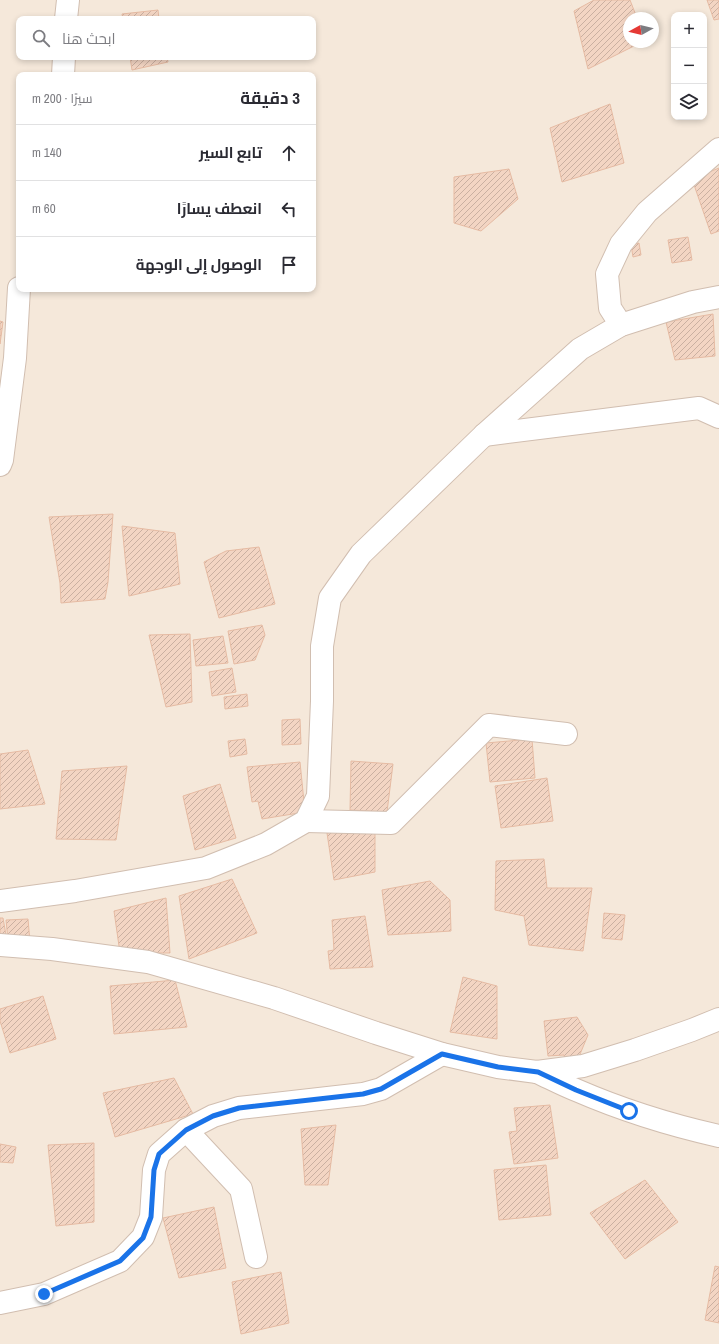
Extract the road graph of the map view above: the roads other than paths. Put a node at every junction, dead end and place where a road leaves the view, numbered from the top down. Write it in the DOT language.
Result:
graph roads {
  1 [pos="68,0"];
  2 [pos="66,16"];
  3 [pos="64,60"];
  4 [pos="63,72"];
  5 [pos="719,149"];
  6 [pos="19,292"];
  7 [pos="719,297"];
  8 [pos="621,325"];
  9 [pos="719,417"];
  10 [pos="484,435"];
  11 [pos="0,465"];
  12 [pos="566,734"];
  13 [pos="306,821"];
  14 [pos="0,901"];
  15 [pos="0,944"];
  16 [pos="719,1019"];
  17 [pos="442,1054"];
  18 [pos="538,1072"];
  19 [pos="186,1130"];
  20 [pos="719,1136"];
  21 [pos="256,1257"];
  22 [pos="0,1303"];
  1 -- 2 [label="street"];
  3 -- 4 [label="street"];
  5 -- 8 [label="street"];
  6 -- 11 [label="street"];
  7 -- 8 [label="street"];
  8 -- 10 [label="street"];
  9 -- 10 [label="street"];
  10 -- 13 [label="street"];
  12 -- 13 [label="street"];
  13 -- 14 [label="street"];
  15 -- 17 [label="street"];
  16 -- 18 [label="street"];
  17 -- 18 [label="street"];
  17 -- 19 [label="street"];
  18 -- 20 [label="street"];
  19 -- 21 [label="street"];
  19 -- 22 [label="street"];
}
